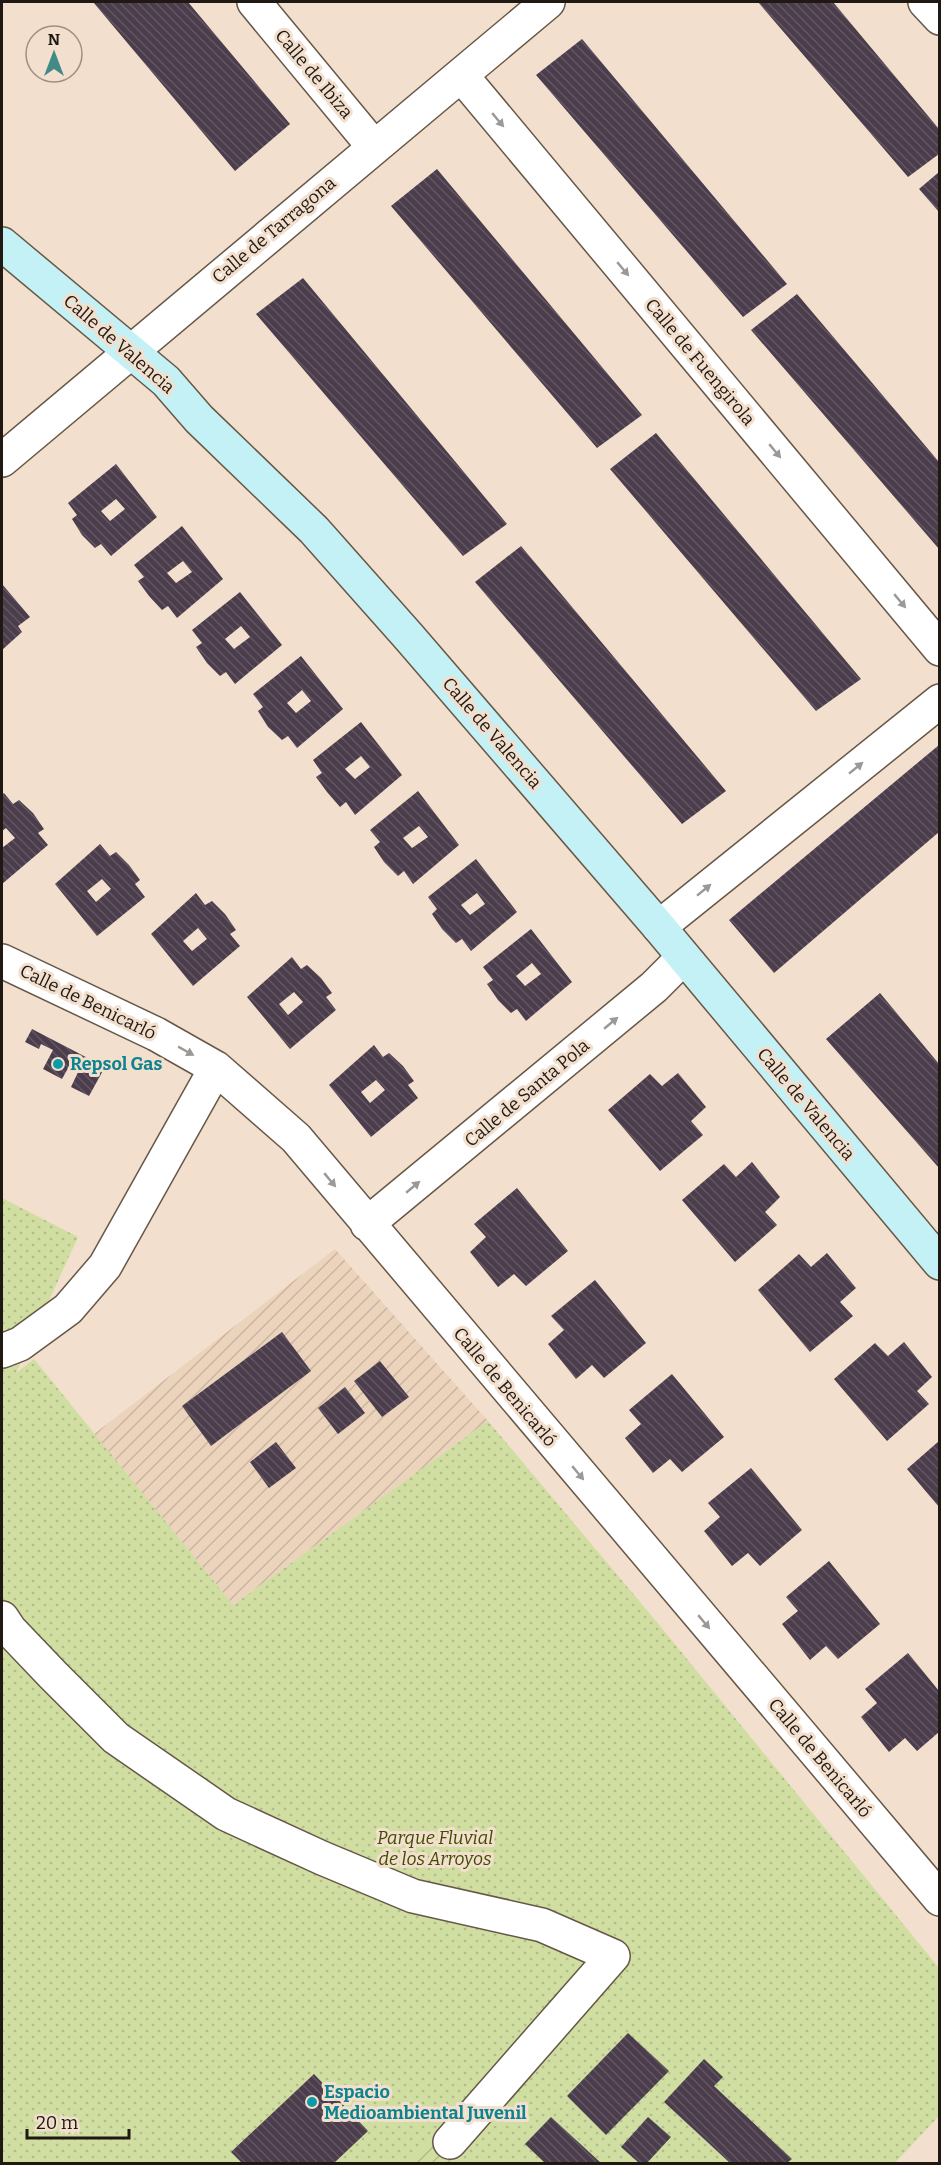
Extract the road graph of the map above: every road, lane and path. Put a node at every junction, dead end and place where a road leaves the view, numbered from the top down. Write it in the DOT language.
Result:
graph roads {
  1 [pos="254,2"];
  2 [pos="548,2"];
  3 [pos="925,2"];
  4 [pos="939,18"];
  5 [pos="461,75"];
  6 [pos="374,147"];
  7 [pos="2,244"];
  8 [pos="129,351"];
  9 [pos="2,460"];
  10 [pos="939,649"];
  11 [pos="939,700"];
  12 [pos="659,927"];
  13 [pos="683,958"];
  14 [pos="2,961"];
  15 [pos="216,1068"];
  16 [pos="368,1224"];
  17 [pos="939,1263"];
  18 [pos="2,1351"];
  19 [pos="2,1618"];
  20 [pos="939,1899"];
  21 [pos="450,2142"];
  1 -- 6 [label="street, Calle de Ibiza"];
  2 -- 5 [label="street, Calle de Tarragona"];
  3 -- 4 [label="street"];
  5 -- 6 [label="street, Calle de Tarragona"];
  5 -- 10 [label="street, Calle de Fuengirola, one-way"];
  6 -- 8 [label="street, Calle de Tarragona"];
  7 -- 8 [label="street, Calle de Valencia"];
  8 -- 9 [label="street, Calle de Tarragona"];
  8 -- 12 [label="street, Calle de Valencia"];
  12 -- 11 [label="street, one-way"];
  12 -- 13 [label="street, Calle de Valencia"];
  16 -- 13 [label="street, Calle de Santa Pola, one-way"];
  13 -- 17 [label="street, Calle de Valencia"];
  14 -- 15 [label="street, Calle de Benicarló, one-way"];
  15 -- 16 [label="street, Calle de Benicarló, one-way"];
  15 -- 18 [label="street"];
  16 -- 20 [label="street, Calle de Benicarló, one-way"];
  19 -- 21 [label="street"];
}
